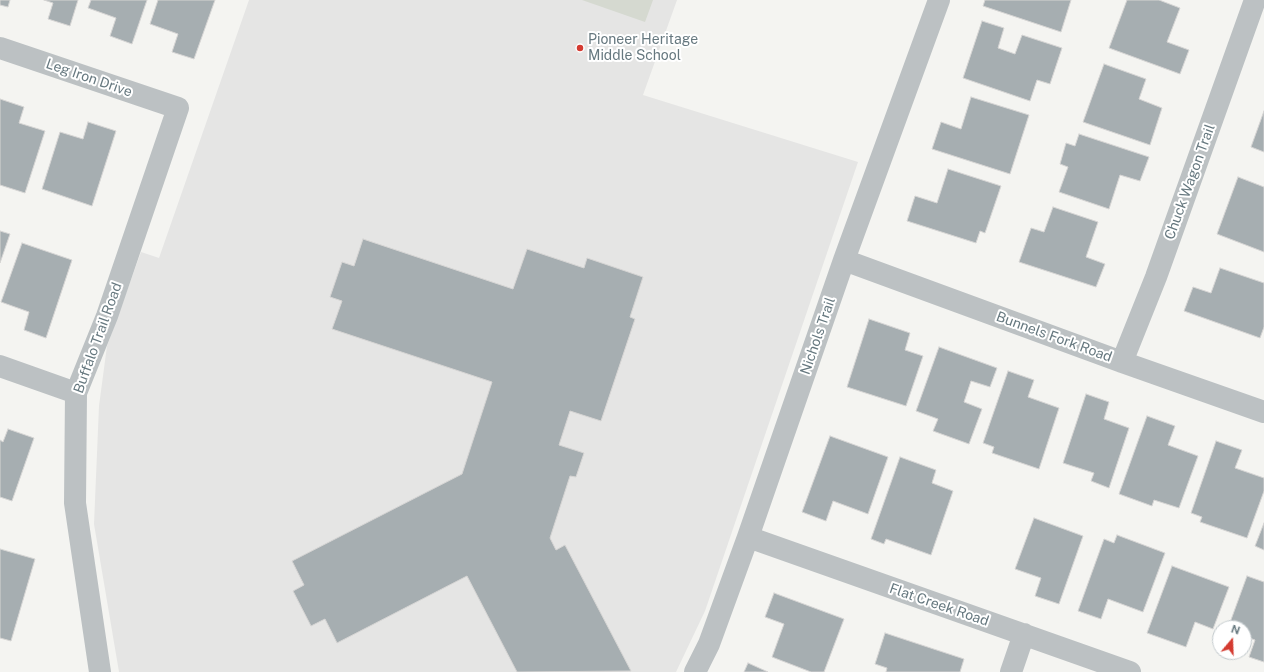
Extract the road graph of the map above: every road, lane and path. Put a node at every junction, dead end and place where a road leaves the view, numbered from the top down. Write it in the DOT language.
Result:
graph roads {
  1 [pos="939,0"];
  2 [pos="1255,0"];
  3 [pos="0,48"];
  4 [pos="178,108"];
  5 [pos="844,260"];
  6 [pos="1122,362"];
  7 [pos="0,366"];
  8 [pos="76,392"];
  9 [pos="1264,412"];
  10 [pos="748,537"];
  11 [pos="1024,634"];
  12 [pos="97,672"];
  13 [pos="695,672"];
  14 [pos="1011,672"];
  15 [pos="1130,672"];
  1 -- 5 [label="street, Nichols Trail"];
  2 -- 6 [label="street, Chuck Wagon Trail"];
  3 -- 4 [label="street, Leg Iron Drive"];
  4 -- 8 [label="street, Buffalo Trail Road"];
  5 -- 6 [label="street, Bunnels Fork Road"];
  5 -- 10 [label="street, Nichols Trail"];
  6 -- 9 [label="street, Bunnels Fork Road"];
  7 -- 8 [label="street"];
  8 -- 12 [label="street, Buffalo Trail Road"];
  10 -- 11 [label="street, Flat Creek Road"];
  10 -- 13 [label="street, Nichols Trail"];
  11 -- 14 [label="street"];
  11 -- 15 [label="street, Flat Creek Road"];
}
